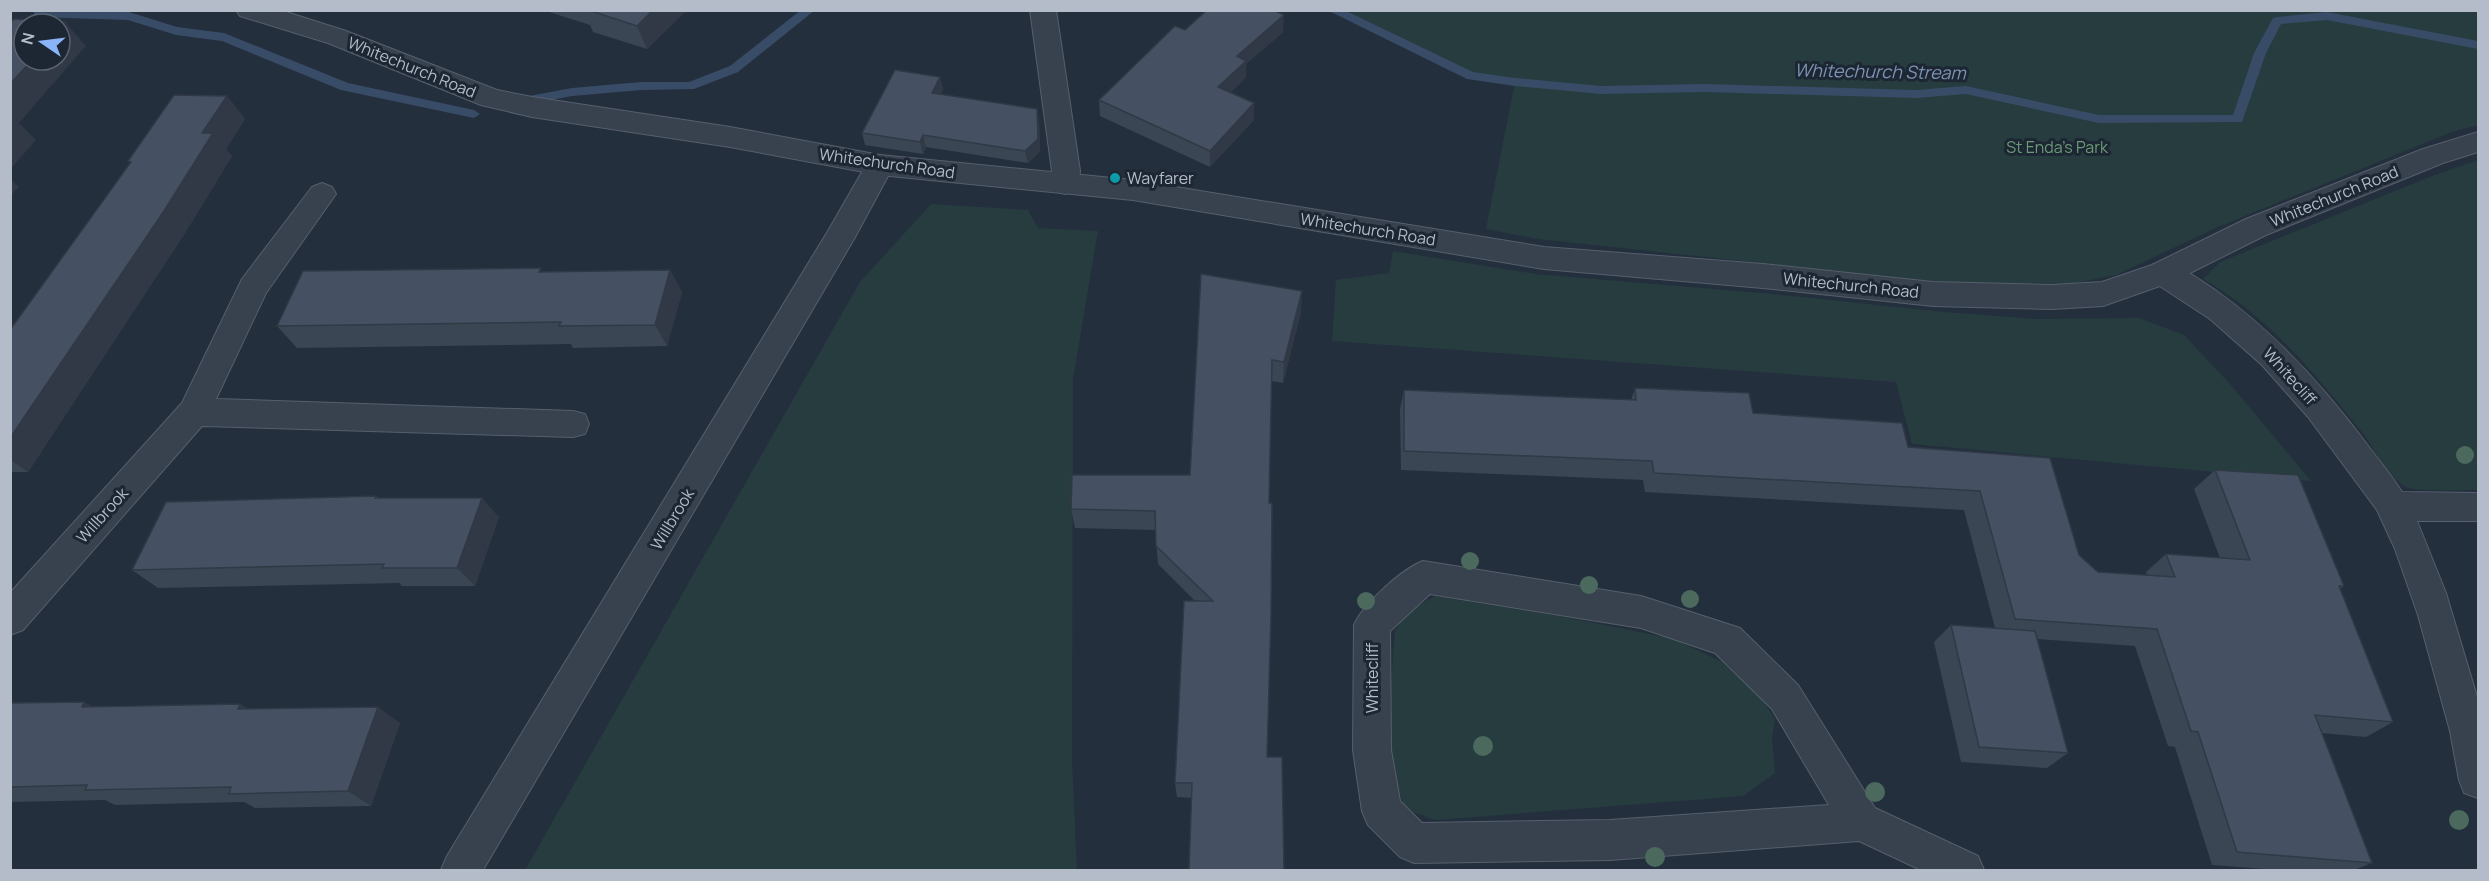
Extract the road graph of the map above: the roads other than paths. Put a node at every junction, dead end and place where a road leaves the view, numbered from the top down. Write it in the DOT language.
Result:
graph roads {
  1 [pos="249,10"];
  2 [pos="1043,10"];
  3 [pos="2478,142"];
  4 [pos="880,165"];
  5 [pos="1065,184"];
  6 [pos="322,194"];
  7 [pos="2163,273"];
  8 [pos="194,412"];
  9 [pos="573,424"];
  10 [pos="2392,506"];
  11 [pos="2478,507"];
  12 [pos="10,619"];
  13 [pos="2478,780"];
  14 [pos="1861,822"];
  15 [pos="461,870"];
  16 [pos="1964,870"];
  1 -- 4 [label="street, Whitechurch Road"];
  2 -- 5 [label="street"];
  3 -- 7 [label="street, Whitechurch Road"];
  4 -- 5 [label="street, Whitechurch Road"];
  4 -- 15 [label="street, Willbrook"];
  5 -- 7 [label="street, Whitechurch Road"];
  6 -- 8 [label="street, Willbrook"];
  7 -- 10 [label="street, Whitecliff"];
  8 -- 9 [label="street"];
  8 -- 12 [label="street, Willbrook"];
  10 -- 11 [label="street"];
  10 -- 13 [label="street, Whitecliff"];
  14 -- 14 [label="street, Whitecliff"];
  14 -- 16 [label="street, Whitecliff"];
}
